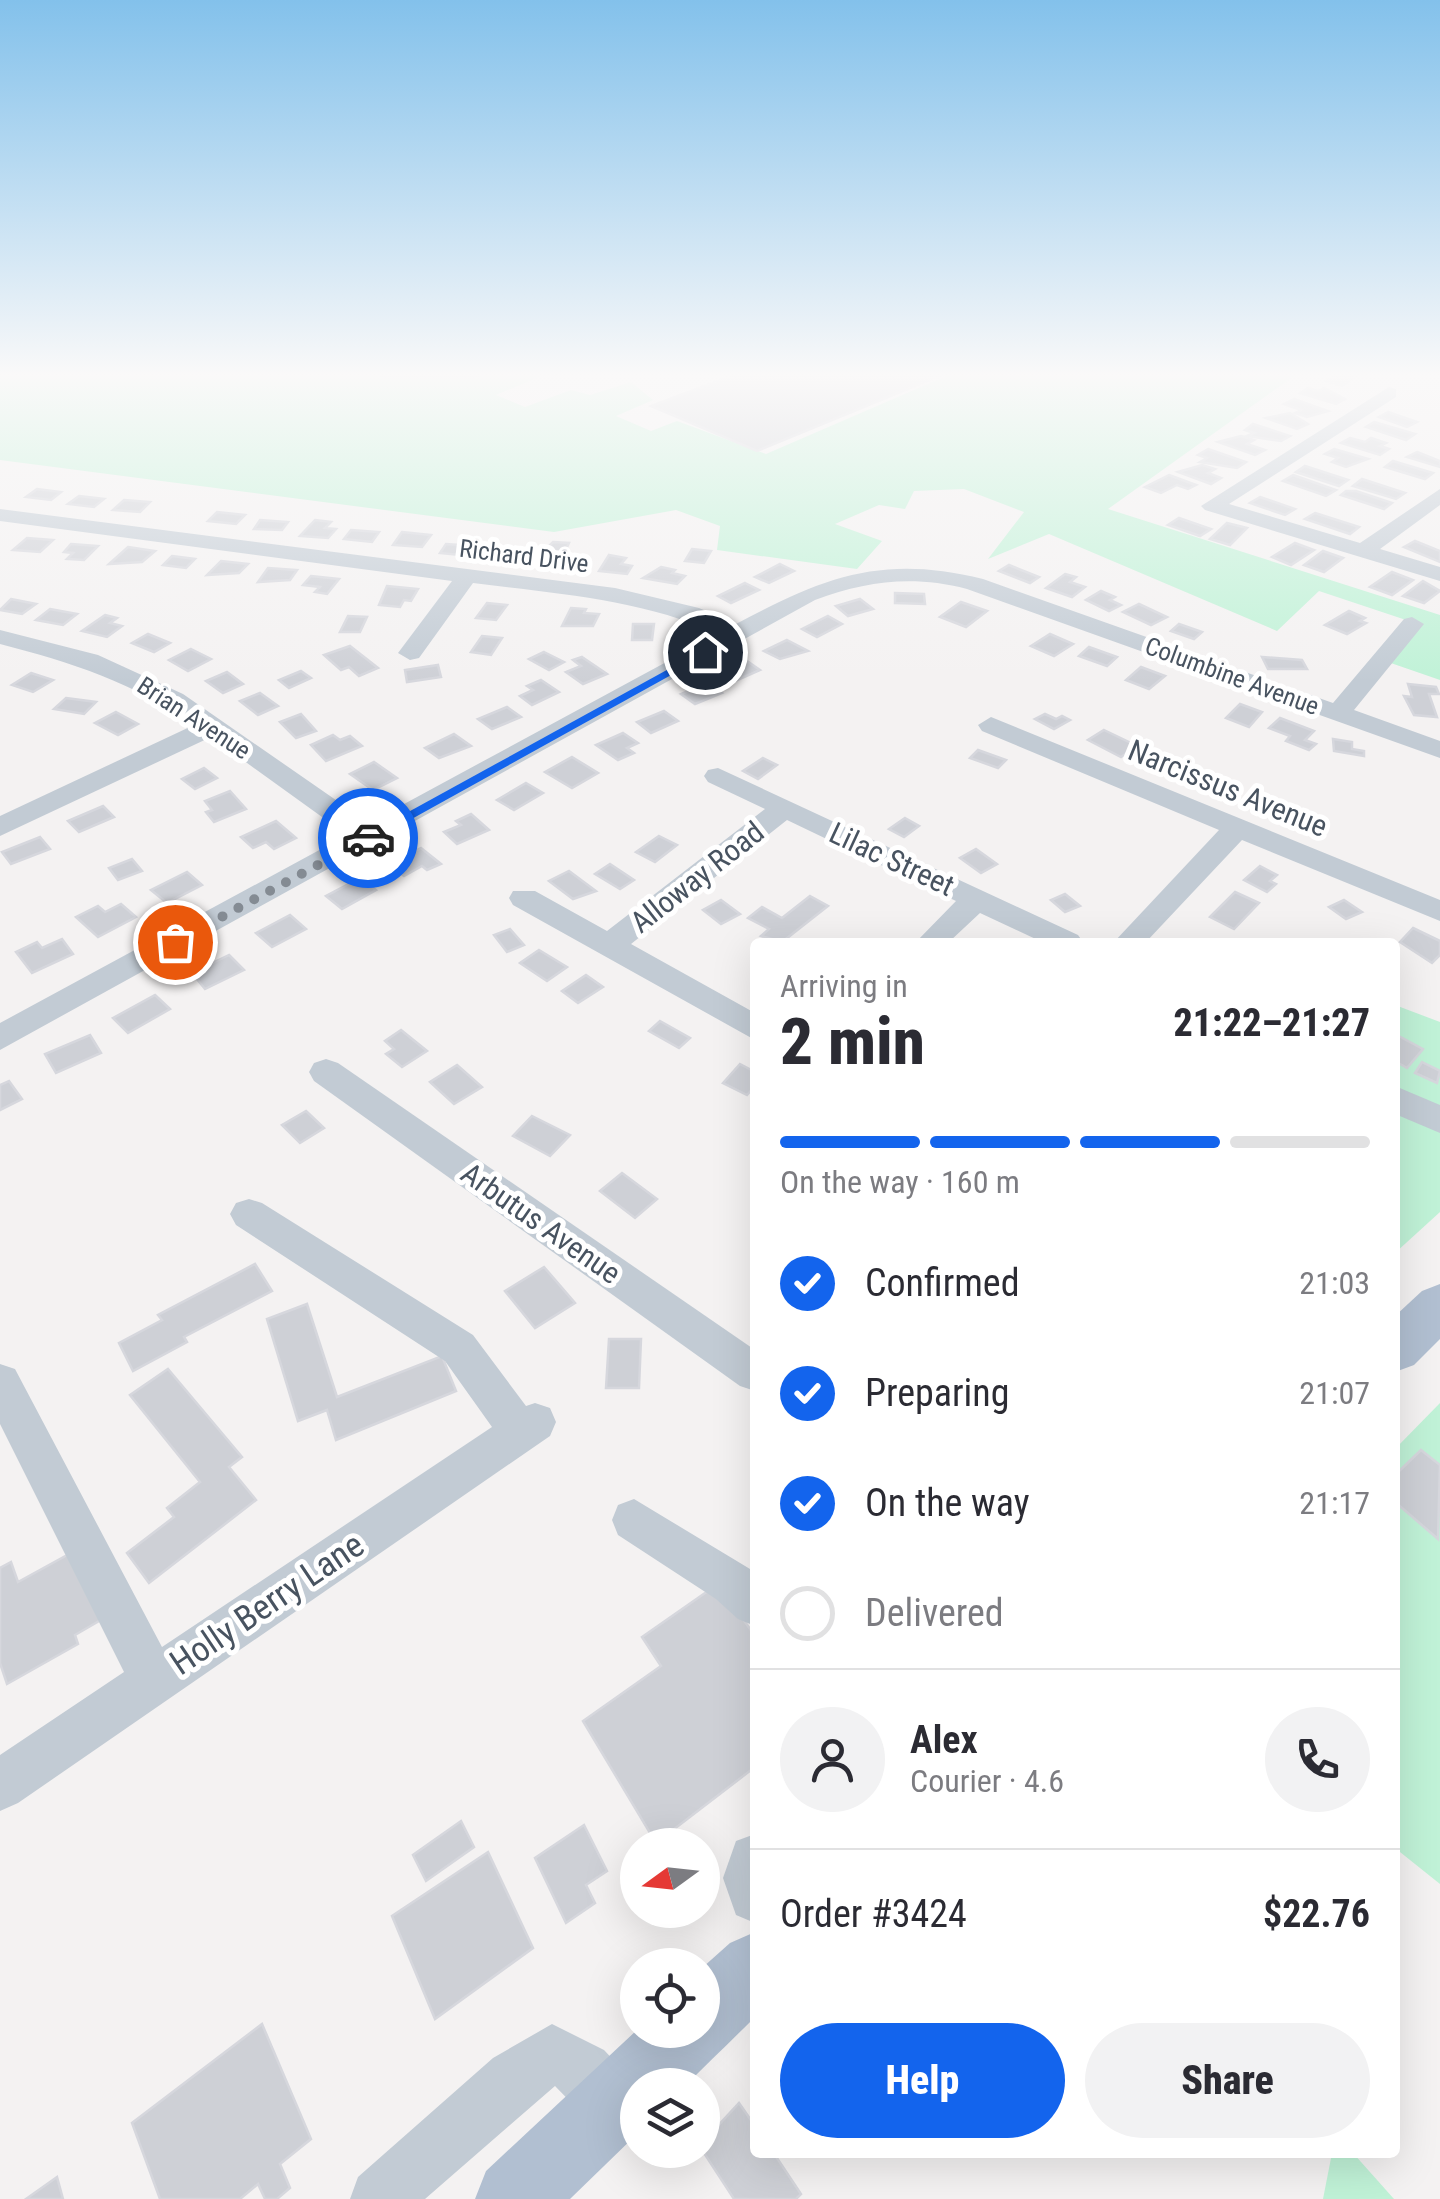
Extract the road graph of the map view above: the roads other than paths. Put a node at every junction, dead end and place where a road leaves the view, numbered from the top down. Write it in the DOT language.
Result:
graph roads {
  1 [pos="1258,477"];
  2 [pos="1440,495"];
  3 [pos="0,515"];
  4 [pos="1363,551"];
  5 [pos="1440,574"];
  6 [pos="467,576"];
  7 [pos="1412,624"];
  8 [pos="738,634"];
  9 [pos="0,637"];
  10 [pos="410,653"];
  11 [pos="1338,713"];
  12 [pos="991,725"];
  13 [pos="212,727"];
  14 [pos="1440,750"];
  15 [pos="718,776"];
  16 [pos="785,808"];
  17 [pos="0,826"];
  18 [pos="1238,827"];
  19 [pos="369,837"];
  20 [pos="524,898"];
  21 [pos="976,899"];
  22 [pos="1440,910"];
  23 [pos="934,938"];
  24 [pos="1059,938"];
  25 [pos="1133,938"];
  26 [pos="610,945"];
  27 [pos="750,1025"];
  28 [pos="0,1038"];
  29 [pos="326,1072"];
  30 [pos="1400,1100"];
  31 [pos="1440,1120"];
  32 [pos="249,1214"];
  33 [pos="1440,1306"];
  34 [pos="1400,1345"];
  35 [pos="750,1365"];
  36 [pos="0,1382"];
  37 [pos="634,1520"];
  38 [pos="750,1598"];
  39 [pos="154,1681"];
  40 [pos="0,1785"];
  41 [pos="750,1973"];
  42 [pos="720,2001"];
  43 [pos="672,2048"];
  44 [pos="614,2104"];
  45 [pos="385,2197"];
  46 [pos="514,2199"];
  1 -- 4 [label="street"];
  2 -- 4 [label="street"];
  3 -- 6 [label="street, Richard Drive"];
  4 -- 5 [label="street"];
  6 -- 8 [label="street, Richard Drive"];
  6 -- 10 [label="street"];
  7 -- 11 [label="street"];
  8 -- 11 [label="street, Columbine Avenue"];
  8 -- 19 [label="street, Columbine Avenue"];
  9 -- 13 [label="street, Brian Avenue"];
  11 -- 14 [label="street, Columbine Avenue"];
  12 -- 18 [label="street, Narcissus Avenue"];
  13 -- 17 [label="street"];
  13 -- 19 [label="street, Brian Avenue"];
  15 -- 16 [label="street, Lilac Street"];
  16 -- 21 [label="street, Lilac Street"];
  16 -- 26 [label="street, Alloway Road"];
  18 -- 22 [label="street, Narcissus Avenue"];
  18 -- 25 [label="street"];
  19 -- 28 [label="street, Columbine Avenue"];
  20 -- 26 [label="street"];
  21 -- 23 [label="street"];
  21 -- 24 [label="street, Lilac Street"];
  26 -- 27 [label="street"];
  29 -- 35 [label="street, Arbutus Avenue"];
  30 -- 31 [label="street"];
  32 -- 39 [label="street, Holly Berry Lane"];
  33 -- 34 [label="main road"];
  36 -- 39 [label="street"];
  37 -- 38 [label="street"];
  39 -- 40 [label="street, Holly Berry Lane"];
  41 -- 42 [label="main road"];
  43 -- 44 [label="main road"];
  44 -- 45 [label="street"];
  44 -- 46 [label="main road"];
}
